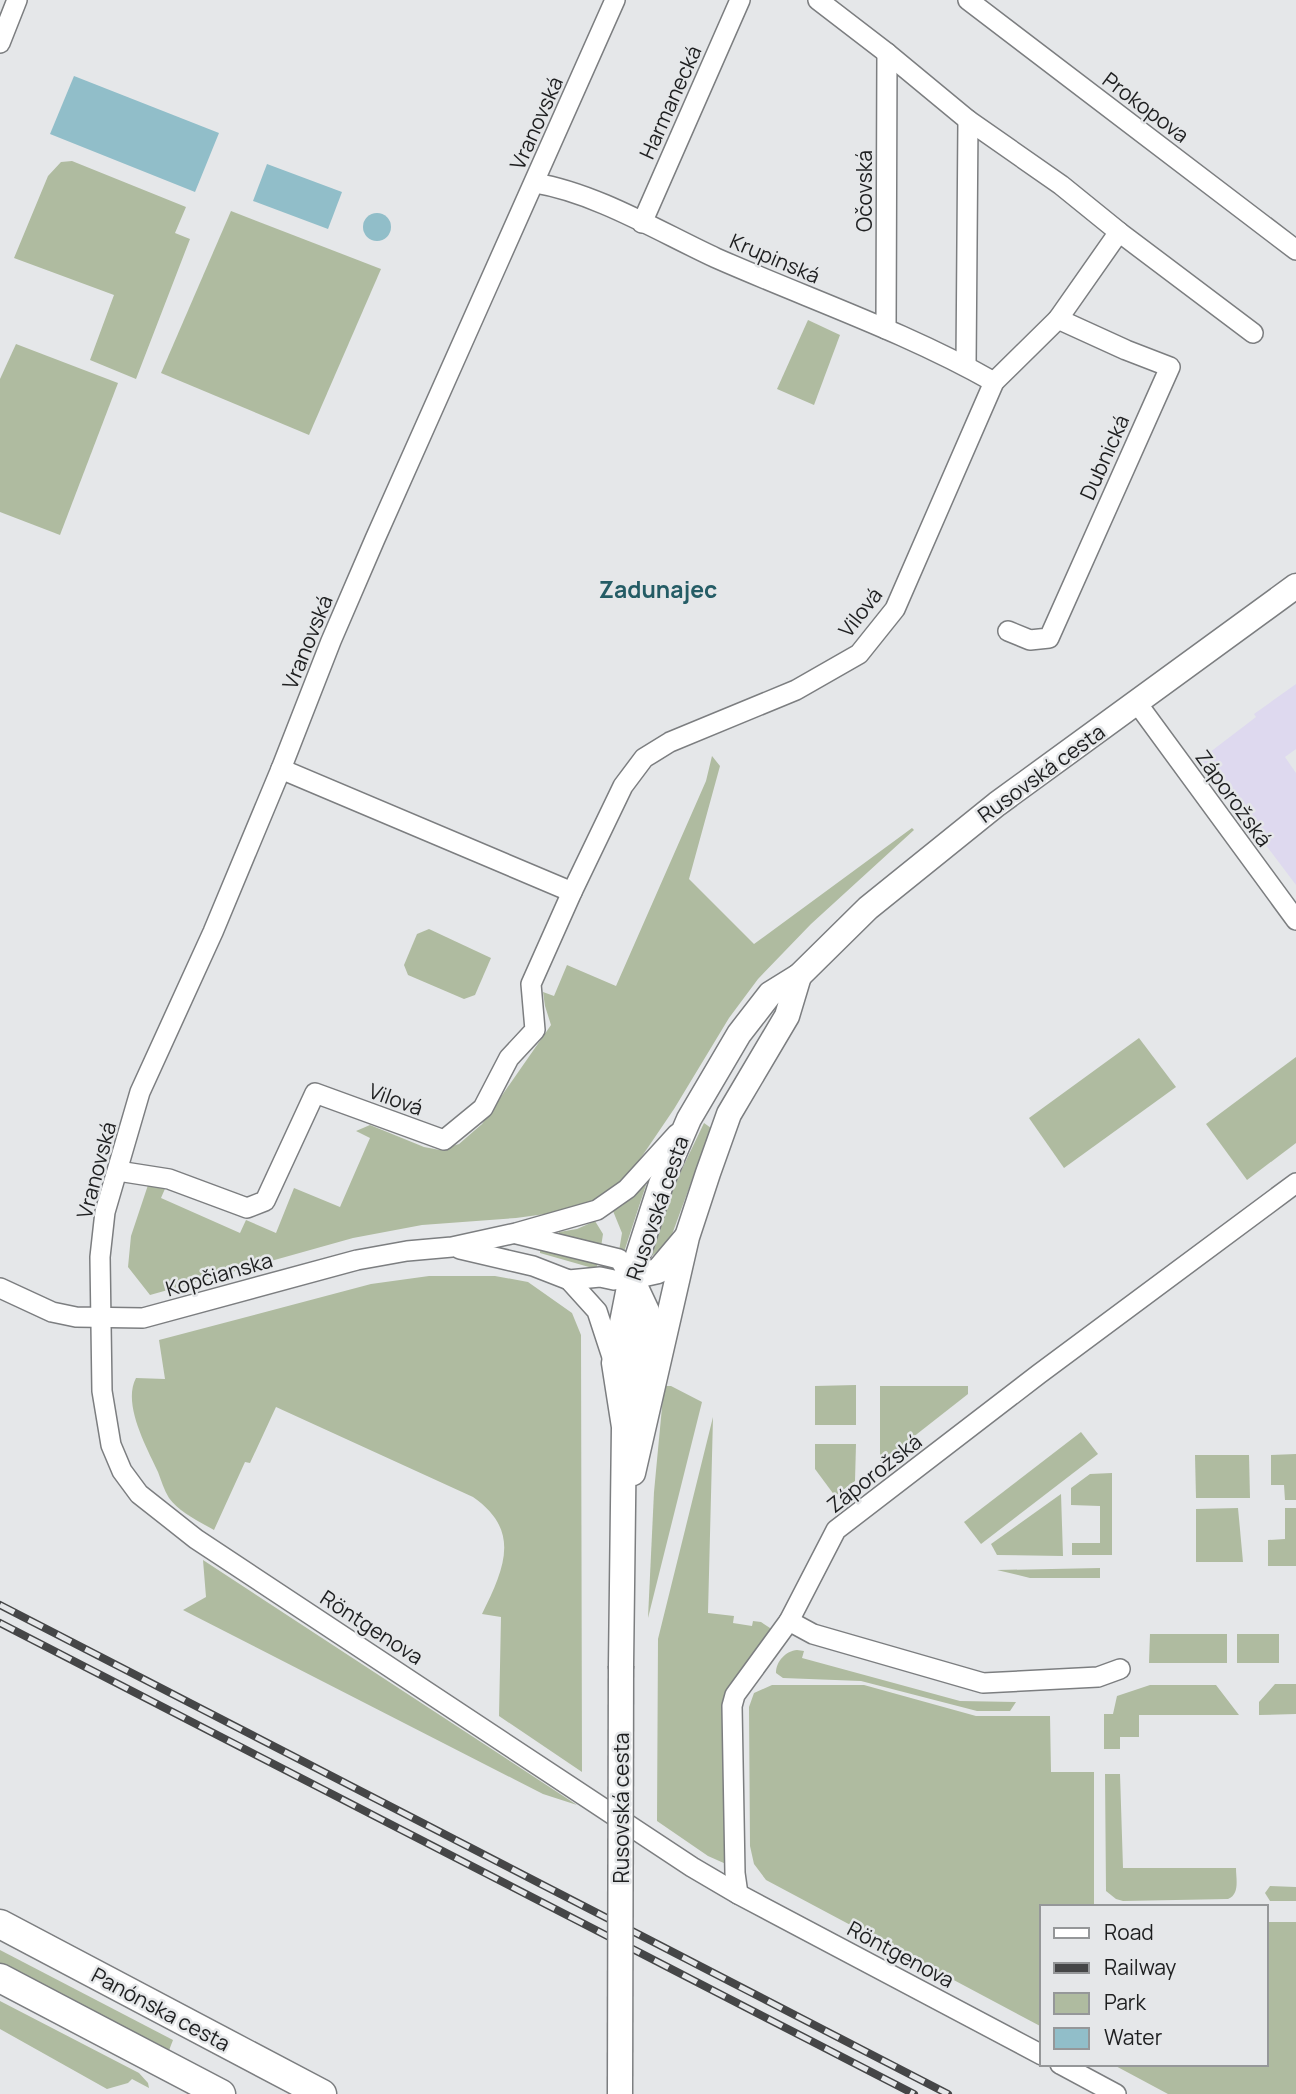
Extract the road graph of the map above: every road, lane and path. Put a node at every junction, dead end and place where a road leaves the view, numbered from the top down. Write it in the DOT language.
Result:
graph roads {
  1 [pos="17,0"];
  2 [pos="615,0"];
  3 [pos="740,0"];
  4 [pos="818,0"];
  5 [pos="968,0"];
  6 [pos="0,43"];
  7 [pos="887,53"];
  8 [pos="968,121"];
  9 [pos="535,183"];
  10 [pos="642,223"];
  11 [pos="1119,232"];
  12 [pos="1296,250"];
  13 [pos="1058,319"];
  14 [pos="886,329"];
  15 [pos="1253,333"];
  16 [pos="966,366"];
  17 [pos="994,382"];
  18 [pos="1296,586"];
  19 [pos="1008,631"];
  20 [pos="1137,703"];
  21 [pos="281,769"];
  22 [pos="572,892"];
  23 [pos="1296,919"];
  24 [pos="799,976"];
  25 [pos="689,1119"];
  26 [pos="118,1171"];
  27 [pos="1296,1183"];
  28 [pos="516,1233"];
  29 [pos="687,1237"];
  30 [pos="452,1247"];
  31 [pos="631,1276"];
  32 [pos="569,1279"];
  33 [pos="0,1288"];
  34 [pos="102,1318"];
  35 [pos="614,1363"];
  36 [pos="624,1427"];
  37 [pos="622,1521"];
  38 [pos="789,1621"];
  39 [pos="1120,1669"];
  40 [pos="738,1894"];
  41 [pos="0,1924"];
  42 [pos="0,1978"];
  43 [pos="1040,2054"];
  44 [pos="1064,2066"];
  45 [pos="221,2094"];
  46 [pos="322,2094"];
  47 [pos="620,2094"];
  48 [pos="1116,2094"];
  1 -- 6 [label="street"];
  2 -- 9 [label="street, Vranovská"];
  3 -- 10 [label="street, Harmanecká"];
  4 -- 7 [label="street"];
  5 -- 12 [label="street, Prokopova"];
  7 -- 8 [label="street"];
  7 -- 14 [label="street, Očovská"];
  8 -- 11 [label="street"];
  8 -- 16 [label="street"];
  9 -- 10 [label="street, Krupinská"];
  9 -- 21 [label="street, Vranovská"];
  10 -- 14 [label="street, Krupinská"];
  11 -- 13 [label="street, Vilová"];
  11 -- 15 [label="street"];
  13 -- 17 [label="street, Vilová"];
  13 -- 19 [label="street, Dubnická"];
  14 -- 16 [label="street, Krupinská"];
  16 -- 17 [label="street, Krupinská"];
  17 -- 22 [label="street, Vilová"];
  18 -- 20 [label="street, Rusovská cesta"];
  20 -- 23 [label="street, Záporožská"];
  20 -- 24 [label="street, Rusovská cesta"];
  21 -- 22 [label="street"];
  21 -- 26 [label="street, Vranovská"];
  22 -- 26 [label="street, Vilová"];
  24 -- 25 [label="street, Rusovská cesta"];
  24 -- 29 [label="street, Rusovská cesta"];
  25 -- 28 [label="street, Kopčianska"];
  25 -- 31 [label="street, Rusovská cesta"];
  26 -- 34 [label="street, Vranovská"];
  27 -- 38 [label="street, Záporožská"];
  28 -- 30 [label="street, Kopčianska"];
  28 -- 31 [label="street, Kopčianska"];
  29 -- 31 [label="street"];
  29 -- 37 [label="street, Rusovská cesta"];
  30 -- 32 [label="street, Kopčianska"];
  30 -- 34 [label="street, Kopčianska"];
  31 -- 32 [label="street, Kopčianska"];
  31 -- 35 [label="street, Rusovská cesta"];
  31 -- 36 [label="street"];
  32 -- 35 [label="street, Kopčianska"];
  33 -- 34 [label="street, Kopčianska"];
  34 -- 40 [label="street, Röntgenova"];
  35 -- 36 [label="street, Rusovská cesta"];
  36 -- 37 [label="street, Rusovská cesta"];
  37 -- 47 [label="street, Rusovská cesta, bridge"];
  38 -- 39 [label="street"];
  38 -- 40 [label="street"];
  40 -- 43 [label="street, Röntgenova"];
  41 -- 46 [label="main road, Panónska cesta"];
  42 -- 45 [label="main road"];
  44 -- 48 [label="street"];
}
